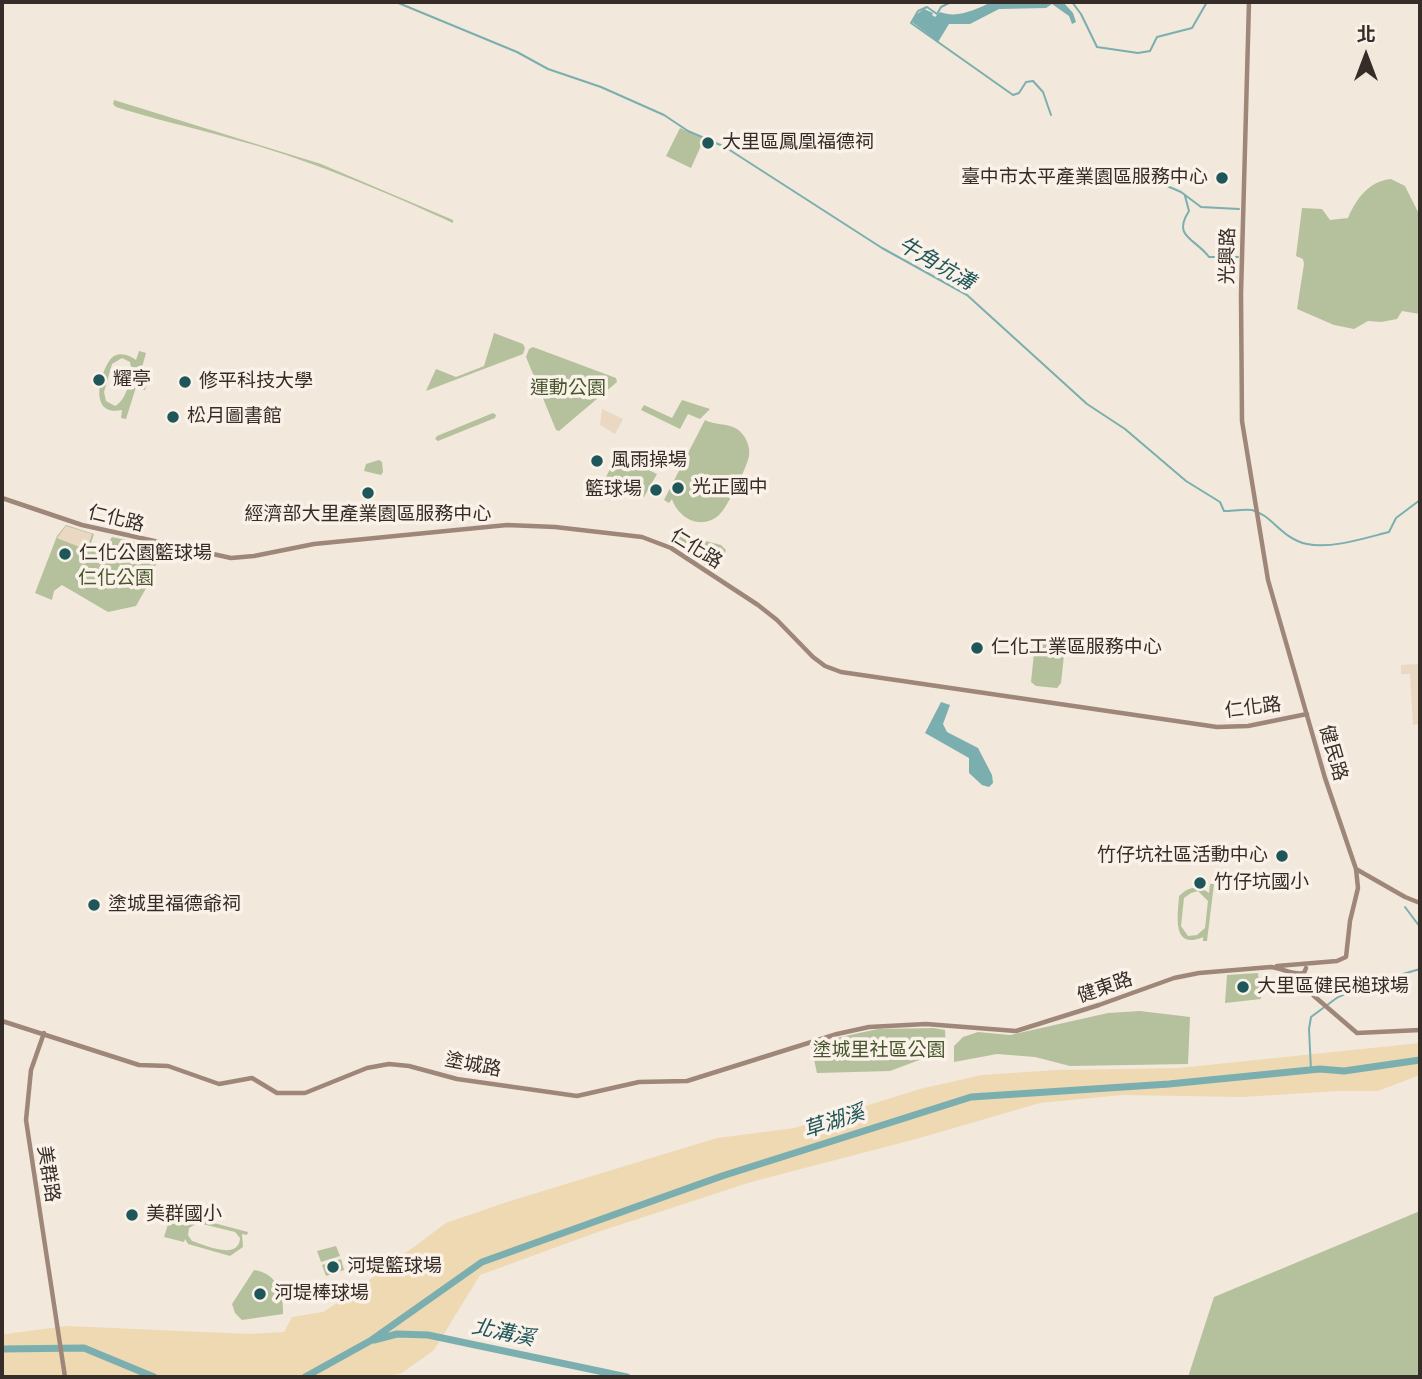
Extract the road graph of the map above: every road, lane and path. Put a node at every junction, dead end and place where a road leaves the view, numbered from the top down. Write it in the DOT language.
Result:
graph roads {
  1 [pos="1249,2"];
  2 [pos="2,498"];
  3 [pos="1260,520"];
  4 [pos="1307,714"];
  5 [pos="1356,869"];
  6 [pos="1420,903"];
  7 [pos="1296,964"];
  8 [pos="1270,967"];
  9 [pos="1310,967"];
  10 [pos="1288,971"];
  11 [pos="1296,973"];
  12 [pos="1307,986"];
  13 [pos="2,1021"];
  14 [pos="949,1025"];
  15 [pos="1420,1030"];
  16 [pos="44,1033"];
  17 [pos="65,1377"];
  1 -- 3 [label="street, 光興路"];
  2 -- 4 [label="street, 仁化路"];
  3 -- 4 [label="street, 健民路"];
  4 -- 5 [label="street, 健民路"];
  5 -- 6 [label="street"];
  5 -- 9 [label="street, 健民路"];
  7 -- 8 [label="street, 健東路"];
  7 -- 9 [label="street, 健東路"];
  7 -- 11 [label="street"];
  8 -- 10 [label="street, 健東路"];
  8 -- 14 [label="street, 健東路"];
  9 -- 11 [label="street"];
  9 -- 12 [label="street"];
  10 -- 11 [label="street, 健東路"];
  10 -- 12 [label="street, 健東路"];
  12 -- 15 [label="street, 健東路"];
  13 -- 16 [label="street, 塗城路"];
  14 -- 16 [label="street, 塗城路"];
  16 -- 17 [label="street, 美群路"];
}
